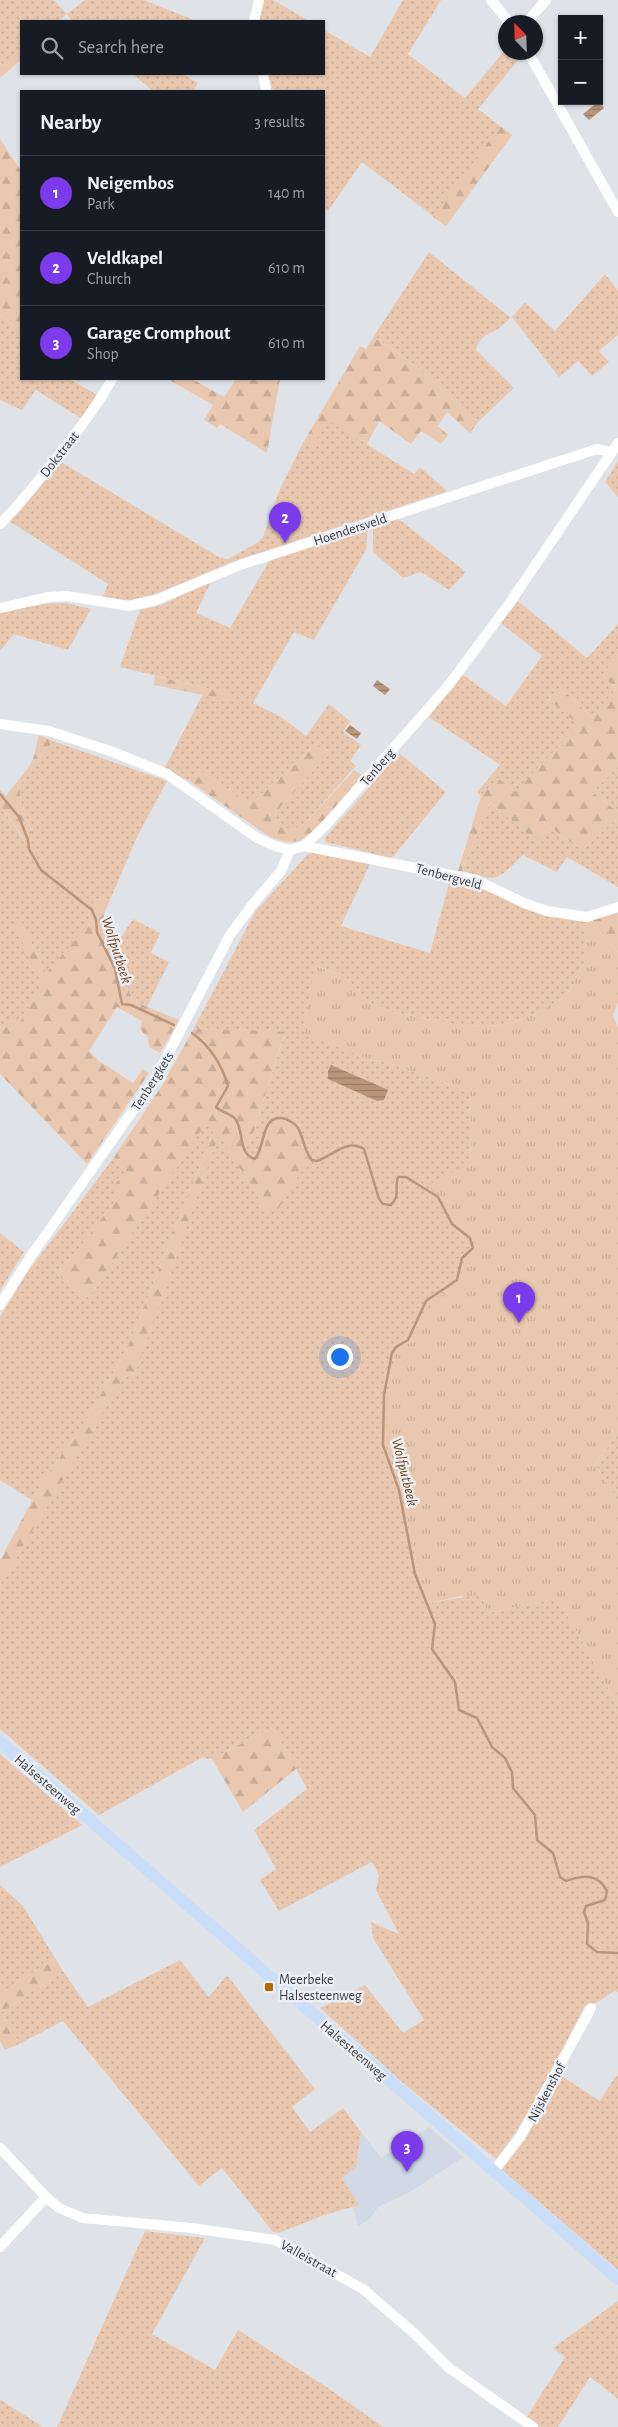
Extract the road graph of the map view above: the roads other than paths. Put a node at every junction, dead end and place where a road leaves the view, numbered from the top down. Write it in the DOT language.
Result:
graph roads {
  1 [pos="259,0"];
  2 [pos="491,0"];
  3 [pos="546,0"];
  4 [pos="503,15"];
  5 [pos="533,15"];
  6 [pos="254,20"];
  7 [pos="532,60"];
  8 [pos="263,75"];
  9 [pos="266,90"];
  10 [pos="618,212"];
  11 [pos="111,380"];
  12 [pos="618,443"];
  13 [pos="611,452"];
  14 [pos="0,524"];
  15 [pos="0,608"];
  16 [pos="0,724"];
  17 [pos="304,846"];
  18 [pos="290,850"];
  19 [pos="618,906"];
  20 [pos="0,1306"];
  21 [pos="0,1742"];
  22 [pos="591,2008"];
  23 [pos="0,2148"];
  24 [pos="494,2171"];
  25 [pos="46,2197"];
  26 [pos="0,2247"];
  27 [pos="618,2278"];
  28 [pos="533,2427"];
  1 -- 6 [label="street"];
  2 -- 4 [label="street"];
  3 -- 5 [label="street"];
  7 -- 10 [label="street"];
  8 -- 9 [label="street"];
  11 -- 14 [label="street, Dokstraat"];
  12 -- 13 [label="street, Tenberg"];
  13 -- 15 [label="street, Hoendersveld"];
  13 -- 17 [label="street, Tenberg"];
  16 -- 18 [label="street"];
  17 -- 18 [label="street, Tenberg"];
  17 -- 19 [label="street, Tenbergveld"];
  18 -- 20 [label="street, Tenbergkets"];
  21 -- 24 [label="main road, Halsesteenweg"];
  22 -- 24 [label="street, Nijskenshof"];
  23 -- 25 [label="street, Valleistraat"];
  24 -- 27 [label="main road, Halsesteenweg"];
  25 -- 26 [label="street"];
  25 -- 28 [label="street, Valleistraat"];
}
